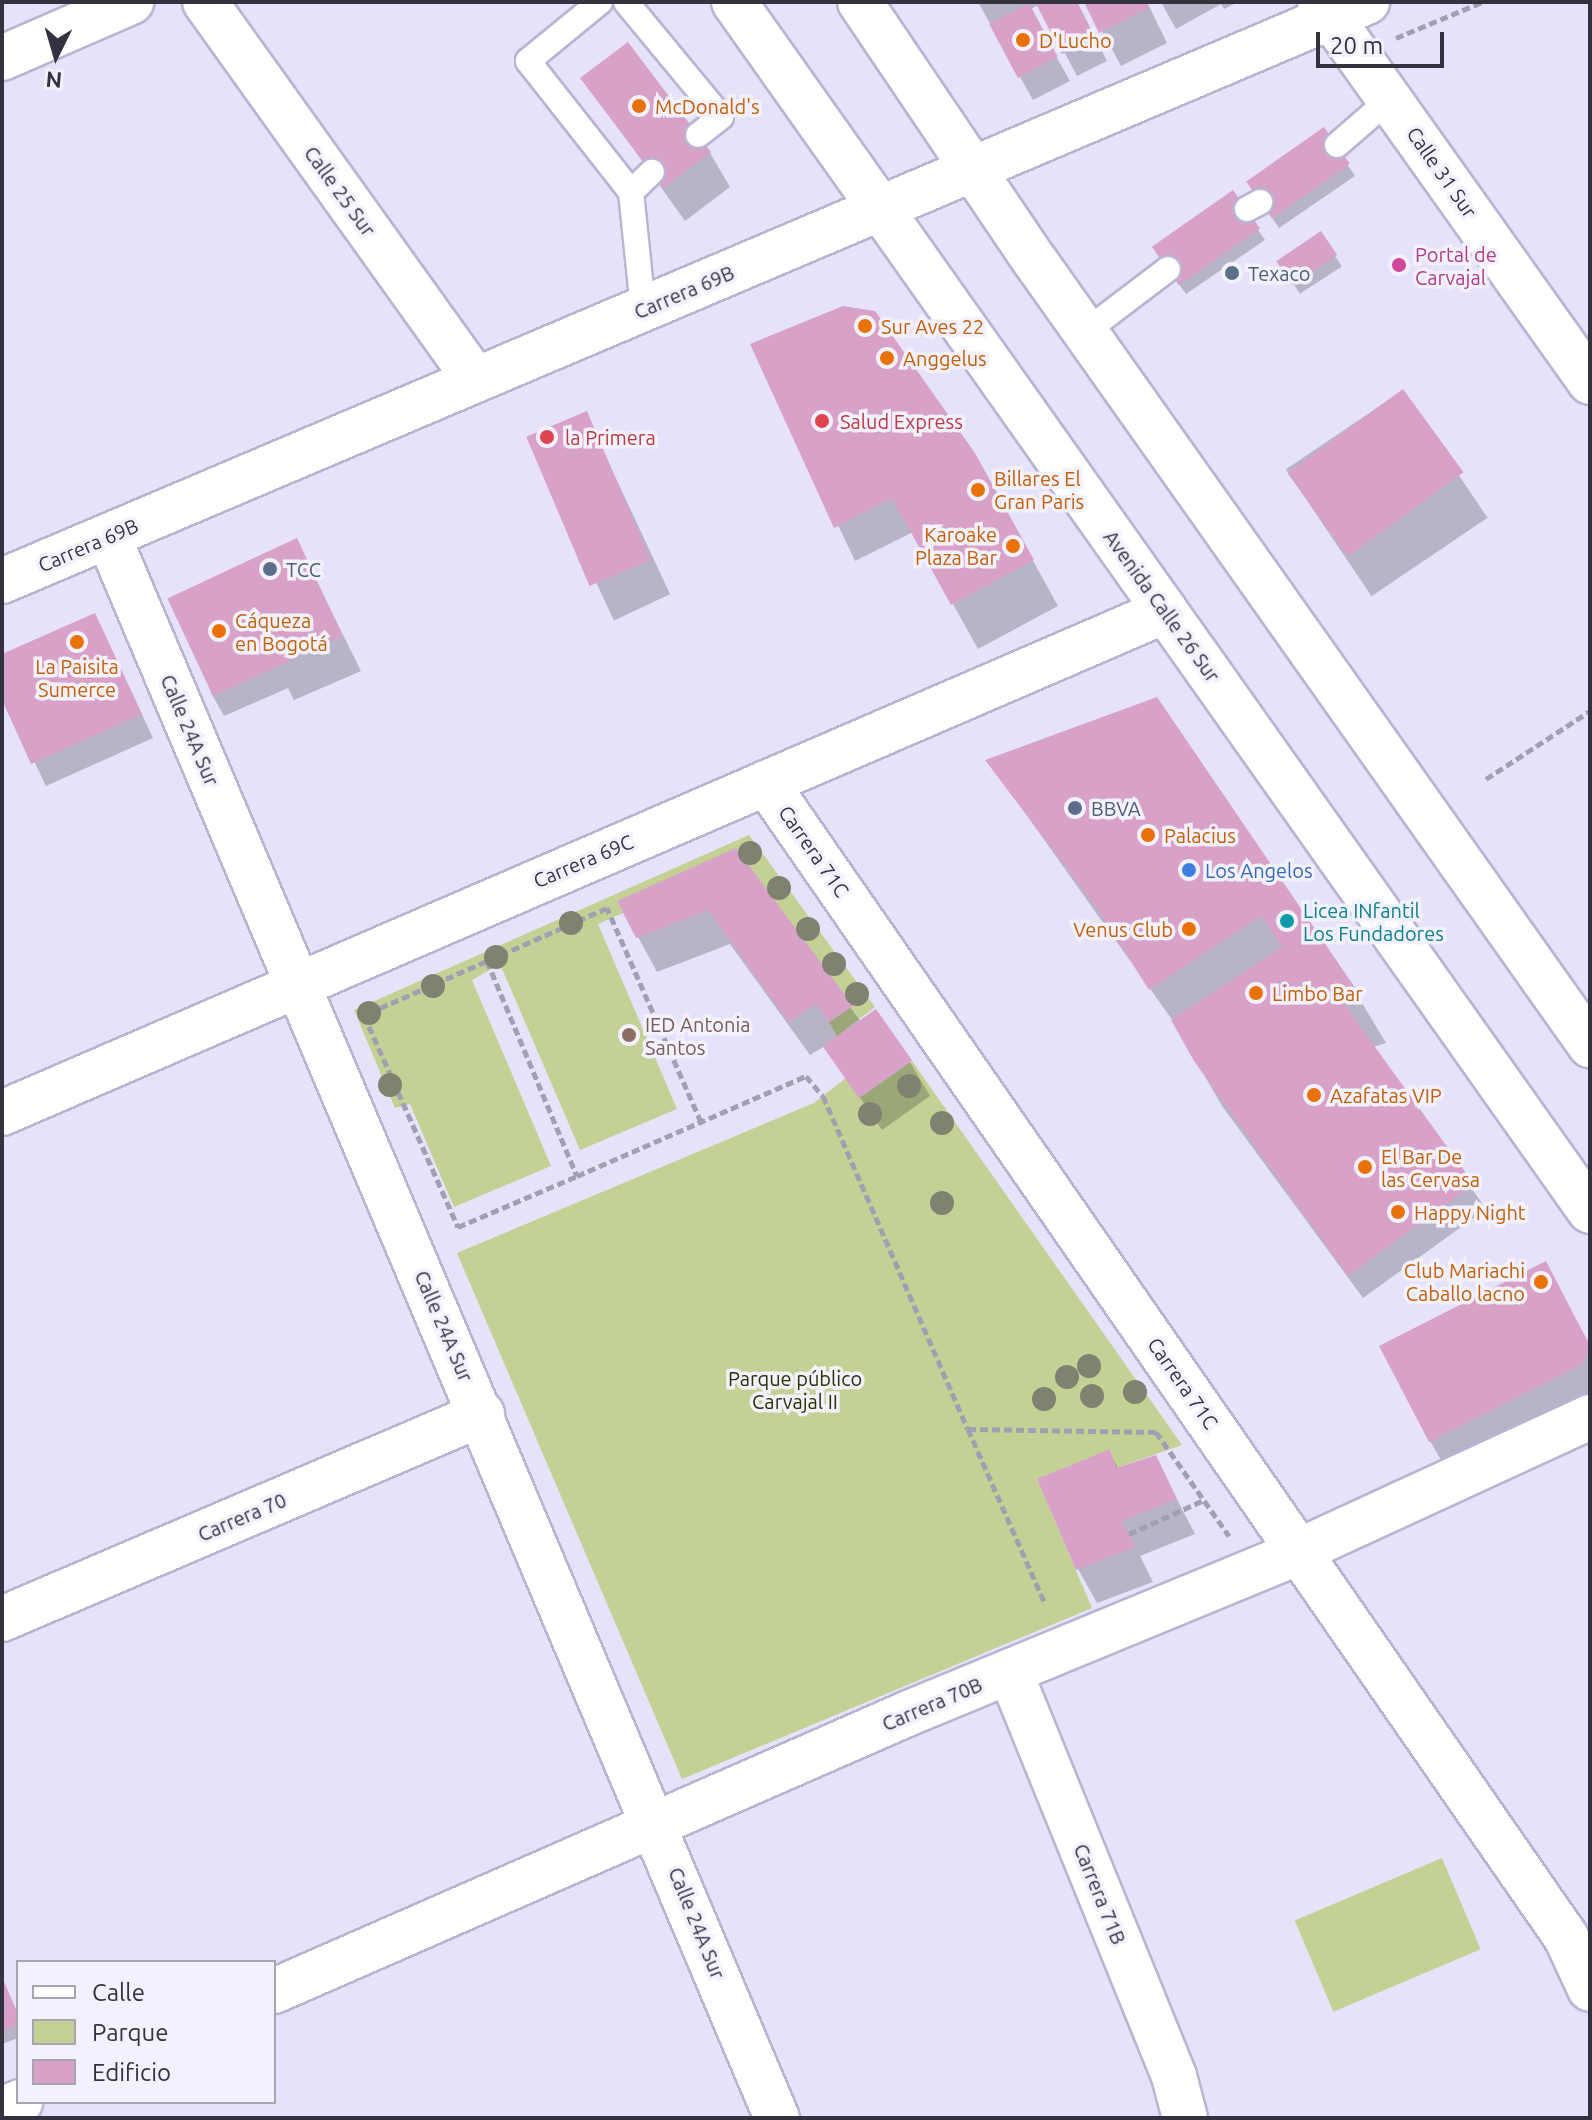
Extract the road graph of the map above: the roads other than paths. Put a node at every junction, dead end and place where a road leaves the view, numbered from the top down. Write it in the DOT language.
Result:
graph roads {
  1 [pos="131,2"];
  2 [pos="205,2"];
  3 [pos="600,2"];
  4 [pos="626,2"];
  5 [pos="734,2"];
  6 [pos="860,2"];
  7 [pos="1339,7"];
  8 [pos="2,58"];
  9 [pos="1390,99"];
  10 [pos="698,135"];
  11 [pos="1337,145"];
  12 [pos="977,169"];
  13 [pos="652,172"];
  14 [pos="631,192"];
  15 [pos="878,211"];
  16 [pos="1168,269"];
  17 [pos="643,309"];
  18 [pos="1085,332"];
  19 [pos="475,379"];
  20 [pos="1590,382"];
  21 [pos="108,536"];
  22 [pos="2,581"];
  23 [pos="1165,611"];
  24 [pos="766,783"];
  25 [pos="299,984"];
  26 [pos="1590,1045"];
  27 [pos="2,1113"];
  28 [pos="1590,1211"];
  29 [pos="482,1414"];
  30 [pos="1590,1417"];
  31 [pos="1299,1551"];
  32 [pos="2,1619"];
  33 [pos="1010,1672"];
  34 [pos="656,1824"];
  35 [pos="1590,1989"];
  36 [pos="276,1990"];
  37 [pos="777,2118"];
  38 [pos="1185,2118"];
  1 -- 8 [label="street"];
  2 -- 19 [label="street, Calle 25 Sur"];
  3 -- 14 [label="lane"];
  4 -- 10 [label="lane"];
  5 -- 15 [label="street, Avenida Calle 26 Sur"];
  6 -- 12 [label="street"];
  7 -- 9 [label="street, Calle 31 Sur"];
  7 -- 12 [label="street, Carrera 69B"];
  9 -- 11 [label="lane"];
  9 -- 20 [label="street, Calle 31 Sur"];
  12 -- 15 [label="street, Carrera 69B"];
  12 -- 18 [label="street"];
  13 -- 14 [label="lane"];
  14 -- 17 [label="lane"];
  15 -- 17 [label="street, Carrera 69B"];
  15 -- 23 [label="street, Avenida Calle 26 Sur"];
  16 -- 18 [label="lane"];
  17 -- 19 [label="street, Carrera 69B"];
  18 -- 26 [label="street"];
  19 -- 21 [label="street, Carrera 69B"];
  21 -- 22 [label="street, Carrera 69B"];
  21 -- 25 [label="street, Calle 24A Sur"];
  23 -- 24 [label="street, Carrera 69C"];
  23 -- 28 [label="street, Avenida Calle 26 Sur"];
  24 -- 25 [label="street, Carrera 69C"];
  24 -- 31 [label="street, Carrera 71C"];
  25 -- 27 [label="street, Carrera 69C"];
  25 -- 29 [label="street, Calle 24A Sur"];
  29 -- 32 [label="street, Carrera 70"];
  29 -- 34 [label="street, Calle 24A Sur"];
  30 -- 31 [label="street, Carrera 70B"];
  31 -- 33 [label="street, Carrera 70B"];
  31 -- 35 [label="street, Carrera 71C"];
  33 -- 34 [label="street, Carrera 70B"];
  33 -- 38 [label="street, Carrera 71B"];
  34 -- 36 [label="street, Carrera 70B"];
  34 -- 37 [label="street, Calle 24A Sur"];
}
